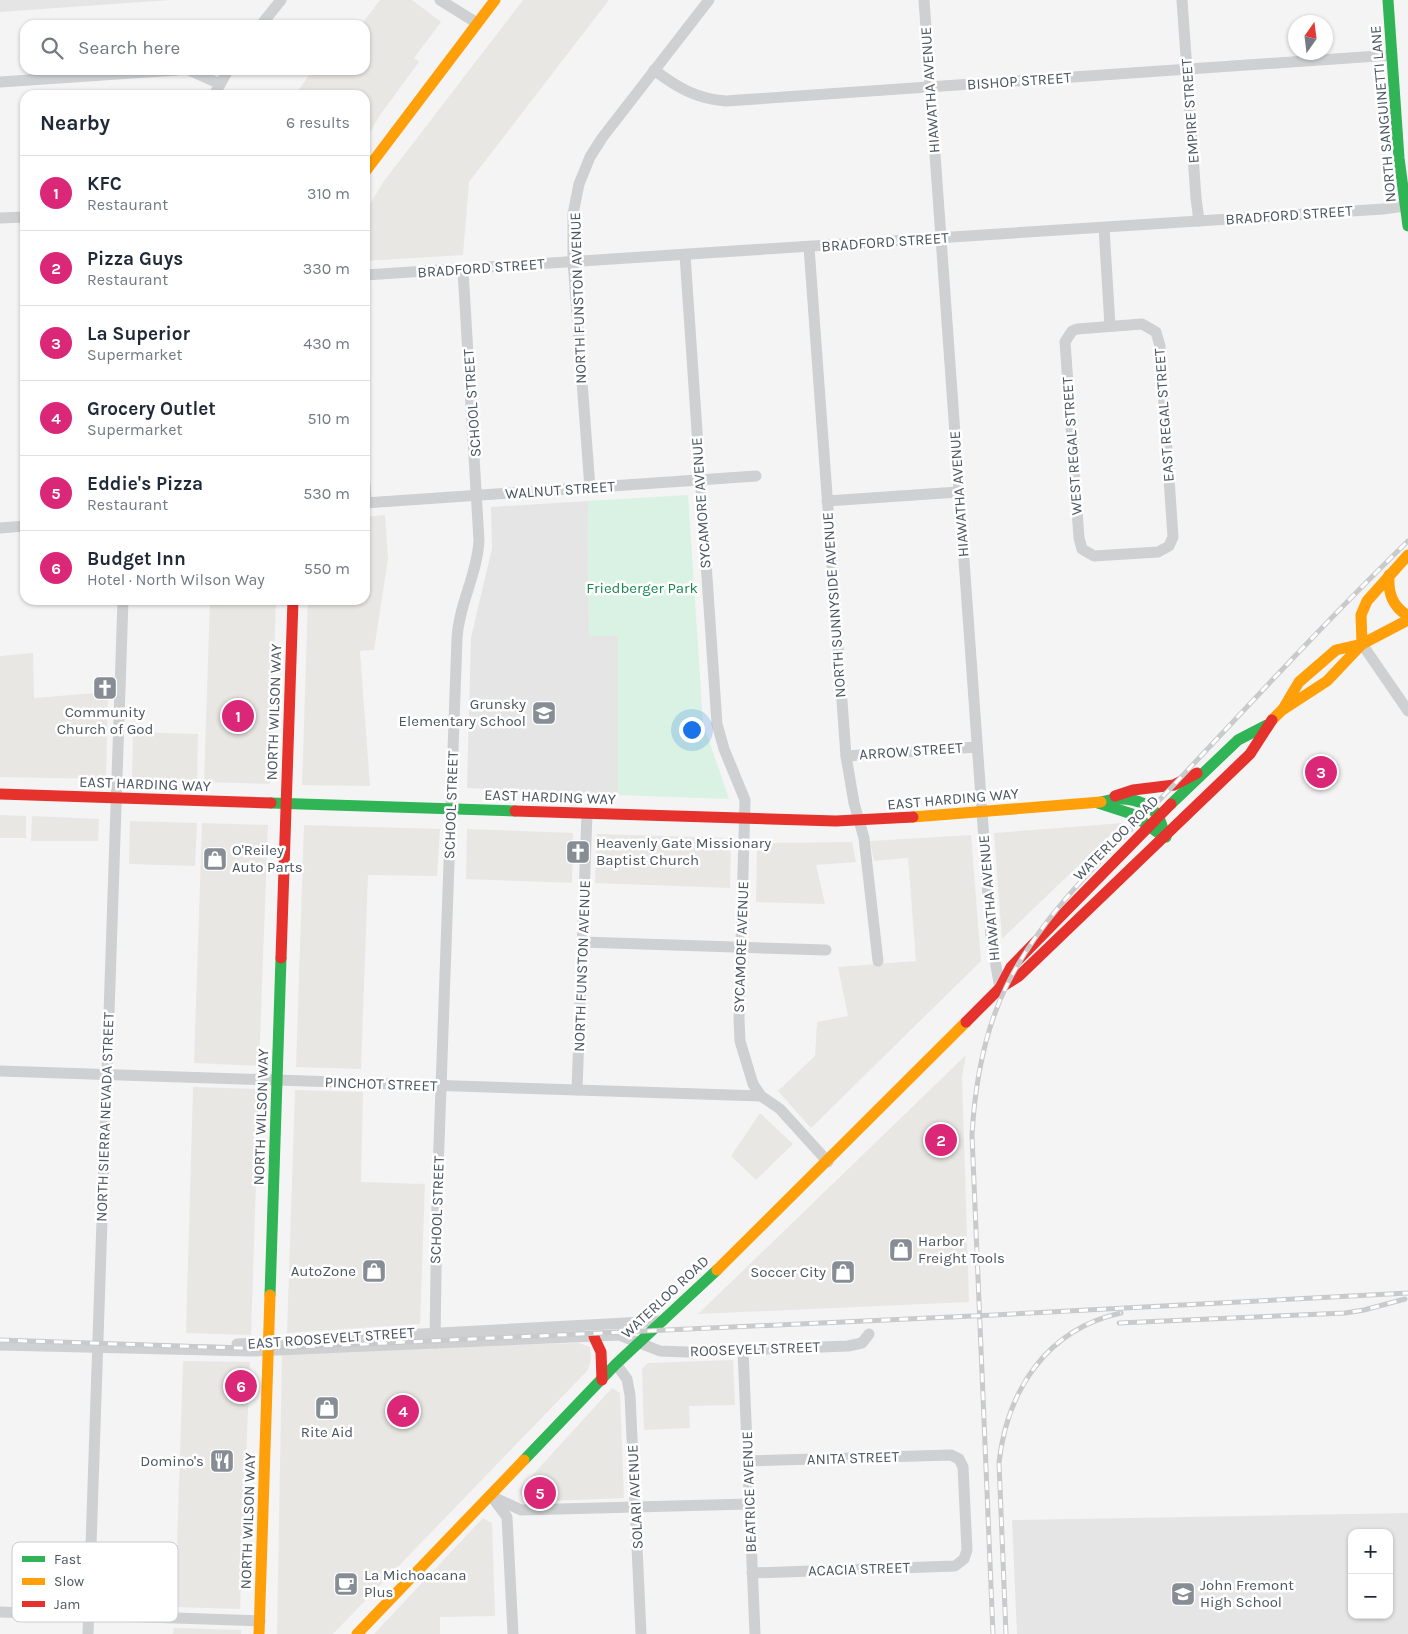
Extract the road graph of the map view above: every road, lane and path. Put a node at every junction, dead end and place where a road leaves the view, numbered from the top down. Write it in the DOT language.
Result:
graph roads {
  1 [pos="280,0"];
  2 [pos="440,0"];
  3 [pos="495,0"];
  4 [pos="710,0"];
  5 [pos="924,0"];
  6 [pos="1182,0"];
  7 [pos="1388,0"];
  8 [pos="265,20"];
  9 [pos="477,23"];
  10 [pos="1392,55"];
  11 [pos="654,70"];
  12 [pos="1187,70"];
  13 [pos="103,75"];
  14 [pos="201,75"];
  15 [pos="225,75"];
  16 [pos="0,82"];
  17 [pos="220,84"];
  18 [pos="929,88"];
  19 [pos="217,90"];
  20 [pos="370,164"];
  21 [pos="1405,206"];
  22 [pos="20,216"];
  23 [pos="0,218"];
  24 [pos="1200,221"];
  25 [pos="1408,226"];
  26 [pos="1104,228"];
  27 [pos="940,238"];
  28 [pos="809,247"];
  29 [pos="685,255"];
  30 [pos="573,261"];
  31 [pos="463,270"];
  32 [pos="370,276"];
  33 [pos="1110,326"];
  34 [pos="756,476"];
  35 [pos="700,480"];
  36 [pos="590,488"];
  37 [pos="958,492"];
  38 [pos="477,496"];
  39 [pos="827,501"];
  40 [pos="370,503"];
  41 [pos="20,526"];
  42 [pos="0,528"];
  43 [pos="1131,554"];
  44 [pos="1408,555"];
  45 [pos="1389,575"];
  46 [pos="123,605"];
  47 [pos="293,605"];
  48 [pos="1408,616"];
  49 [pos="1408,620"];
  50 [pos="1362,644"];
  51 [pos="1283,709"];
  52 [pos="1408,711"];
  53 [pos="1267,725"];
  54 [pos="977,747"];
  55 [pos="846,756"];
  56 [pos="1210,767"];
  57 [pos="0,794"];
  58 [pos="116,798"];
  59 [pos="1110,798"];
  60 [pos="286,803"];
  61 [pos="1098,803"];
  62 [pos="451,808"];
  63 [pos="587,813"];
  64 [pos="981,813"];
  65 [pos="1158,817"];
  66 [pos="745,819"];
  67 [pos="860,821"];
  68 [pos="1148,827"];
  69 [pos="1166,837"];
  70 [pos="582,942"];
  71 [pos="741,948"];
  72 [pos="826,950"];
  73 [pos="878,961"];
  74 [pos="1000,988"];
  75 [pos="0,1071"];
  76 [pos="106,1075"];
  77 [pos="277,1080"];
  78 [pos="441,1086"];
  79 [pos="577,1090"];
  80 [pos="761,1096"];
  81 [pos="828,1162"];
  82 [pos="663,1321"];
  83 [pos="869,1334"];
  84 [pos="594,1336"];
  85 [pos="0,1337"];
  86 [pos="435,1338"];
  87 [pos="638,1342"];
  88 [pos="0,1344"];
  89 [pos="97,1344"];
  90 [pos="269,1346"];
  91 [pos="743,1350"];
  92 [pos="616,1364"];
  93 [pos="602,1380"];
  94 [pos="747,1461"];
  95 [pos="491,1496"];
  96 [pos="749,1504"];
  97 [pos="636,1507"];
  98 [pos="90,1542"];
  99 [pos="964,1559"];
  100 [pos="752,1573"];
  101 [pos="178,1618"];
  102 [pos="260,1621"];
  103 [pos="259,1634"];
  104 [pos="358,1634"];
  105 [pos="512,1634"];
  106 [pos="641,1634"];
  107 [pos="755,1634"];
  1 -- 8 [label="street"];
  2 -- 9 [label="street"];
  3 -- 9 [label="main road"];
  4 -- 11 [label="street, NORTH FUNSTON AVENUE"];
  5 -- 18 [label="street, HIAWATHA AVENUE"];
  6 -- 12 [label="street, EMPIRE STREET"];
  7 -- 10 [label="main road, NORTH SANGUINETTI LANE"];
  9 -- 20 [label="main road"];
  10 -- 12 [label="street, BISHOP STREET"];
  10 -- 21 [label="main road, NORTH SANGUINETTI LANE"];
  11 -- 18 [label="street, BISHOP STREET"];
  11 -- 30 [label="street, NORTH FUNSTON AVENUE"];
  12 -- 18 [label="street, BISHOP STREET"];
  12 -- 24 [label="street, EMPIRE STREET"];
  13 -- 16 [label="street"];
  14 -- 17 [label="street"];
  15 -- 17 [label="street"];
  17 -- 19 [label="street"];
  18 -- 27 [label="street, HIAWATHA AVENUE"];
  21 -- 24 [label="street, BRADFORD STREET"];
  21 -- 25 [label="main road, NORTH SANGUINETTI LANE"];
  22 -- 23 [label="street"];
  24 -- 26 [label="street, BRADFORD STREET"];
  26 -- 27 [label="street, BRADFORD STREET"];
  26 -- 33 [label="street"];
  27 -- 28 [label="street, BRADFORD STREET"];
  27 -- 37 [label="street, HIAWATHA AVENUE"];
  28 -- 29 [label="street, BRADFORD STREET"];
  28 -- 39 [label="street, NORTH SUNNYSIDE AVENUE"];
  29 -- 30 [label="street, BRADFORD STREET"];
  29 -- 35 [label="street, SYCAMORE AVENUE"];
  30 -- 31 [label="street, BRADFORD STREET"];
  30 -- 36 [label="street, NORTH FUNSTON AVENUE"];
  31 -- 32 [label="street, BRADFORD STREET"];
  31 -- 38 [label="street, SCHOOL STREET"];
  33 -- 43 [label="street, EAST REGAL STREET"];
  33 -- 43 [label="street, WEST REGAL STREET"];
  34 -- 35 [label="street, WALNUT STREET"];
  35 -- 36 [label="street, WALNUT STREET"];
  35 -- 66 [label="street, SYCAMORE AVENUE"];
  36 -- 38 [label="street, WALNUT STREET"];
  37 -- 39 [label="street"];
  37 -- 54 [label="street, HIAWATHA AVENUE"];
  38 -- 40 [label="street, WALNUT STREET"];
  38 -- 62 [label="street, SCHOOL STREET"];
  39 -- 55 [label="street, NORTH SUNNYSIDE AVENUE"];
  41 -- 42 [label="street"];
  44 -- 45 [label="main road"];
  45 -- 48 [label="main road"];
  45 -- 50 [label="main road"];
  46 -- 58 [label="street, NORTH SIERRA NEVADA STREET"];
  47 -- 60 [label="main road, NORTH WILSON WAY"];
  49 -- 50 [label="main road, WATERLOO ROAD"];
  50 -- 51 [label="main road, WATERLOO ROAD"];
  50 -- 51 [label="main road, WATERLOO ROAD"];
  50 -- 52 [label="street"];
  51 -- 53 [label="main road, WATERLOO ROAD"];
  53 -- 56 [label="main road, WATERLOO ROAD"];
  53 -- 69 [label="main road, WATERLOO ROAD"];
  54 -- 55 [label="street, ARROW STREET"];
  54 -- 64 [label="street, HIAWATHA AVENUE"];
  55 -- 67 [label="street, NORTH SUNNYSIDE AVENUE"];
  56 -- 59 [label="main road"];
  56 -- 65 [label="main road, WATERLOO ROAD"];
  57 -- 58 [label="main road, EAST HARDING WAY"];
  58 -- 60 [label="main road, EAST HARDING WAY"];
  58 -- 76 [label="street, NORTH SIERRA NEVADA STREET"];
  59 -- 61 [label="main road, EAST HARDING WAY"];
  59 -- 65 [label="main road, EAST HARDING WAY"];
  60 -- 62 [label="main road, EAST HARDING WAY"];
  60 -- 77 [label="main road, NORTH WILSON WAY"];
  61 -- 64 [label="main road, EAST HARDING WAY"];
  61 -- 68 [label="main road, EAST HARDING WAY"];
  62 -- 63 [label="main road, EAST HARDING WAY"];
  62 -- 78 [label="street, SCHOOL STREET"];
  63 -- 66 [label="main road, EAST HARDING WAY"];
  63 -- 70 [label="street, NORTH FUNSTON AVENUE"];
  64 -- 67 [label="main road, EAST HARDING WAY"];
  64 -- 74 [label="street, HIAWATHA AVENUE"];
  65 -- 68 [label="main road, WATERLOO ROAD"];
  65 -- 69 [label="main road"];
  66 -- 67 [label="main road, EAST HARDING WAY"];
  66 -- 71 [label="street, SYCAMORE AVENUE"];
  67 -- 73 [label="street, NORTH SUNNYSIDE AVENUE"];
  68 -- 69 [label="main road, EAST HARDING WAY"];
  68 -- 74 [label="main road, WATERLOO ROAD"];
  69 -- 74 [label="main road, WATERLOO ROAD"];
  70 -- 71 [label="street"];
  70 -- 79 [label="street, NORTH FUNSTON AVENUE"];
  71 -- 72 [label="street"];
  71 -- 80 [label="street, SYCAMORE AVENUE"];
  74 -- 81 [label="main road, WATERLOO ROAD"];
  75 -- 76 [label="street, PINCHOT STREET"];
  76 -- 77 [label="street, PINCHOT STREET"];
  76 -- 89 [label="street, NORTH SIERRA NEVADA STREET"];
  77 -- 78 [label="street, PINCHOT STREET"];
  77 -- 90 [label="main road, NORTH WILSON WAY"];
  78 -- 79 [label="street, PINCHOT STREET"];
  78 -- 86 [label="street, SCHOOL STREET"];
  79 -- 80 [label="street, PINCHOT STREET"];
  80 -- 81 [label="street, SYCAMORE AVENUE"];
  81 -- 82 [label="main road, WATERLOO ROAD"];
  82 -- 86 [label="street, EAST ROOSEVELT STREET"];
  82 -- 87 [label="main road, WATERLOO ROAD"];
  83 -- 91 [label="street, ROOSEVELT STREET"];
  84 -- 86 [label="street, EAST ROOSEVELT STREET"];
  84 -- 87 [label="street, EAST ROOSEVELT STREET"];
  84 -- 93 [label="main road"];
  85 -- 89 [label="street, EAST ROOSEVELT STREET"];
  86 -- 90 [label="street, EAST ROOSEVELT STREET"];
  87 -- 91 [label="street, ROOSEVELT STREET"];
  87 -- 92 [label="main road, WATERLOO ROAD"];
  88 -- 89 [label="street, EAST ROOSEVELT STREET"];
  89 -- 90 [label="street, EAST ROOSEVELT STREET"];
  89 -- 98 [label="street, NORTH SIERRA NEVADA STREET"];
  90 -- 102 [label="main road, NORTH WILSON WAY"];
  91 -- 94 [label="street, BEATRICE AVENUE"];
  92 -- 93 [label="main road, WATERLOO ROAD"];
  92 -- 97 [label="street, SOLARI AVENUE"];
  93 -- 95 [label="main road, WATERLOO ROAD"];
  94 -- 96 [label="street, BEATRICE AVENUE"];
  94 -- 99 [label="street, ANITA STREET"];
  95 -- 97 [label="street"];
  95 -- 104 [label="main road, WATERLOO ROAD"];
  95 -- 105 [label="street"];
  96 -- 97 [label="street"];
  96 -- 100 [label="street, BEATRICE AVENUE"];
  97 -- 106 [label="street, SOLARI AVENUE"];
  99 -- 100 [label="street, ACACIA STREET"];
  100 -- 107 [label="street, BEATRICE AVENUE"];
  101 -- 102 [label="street"];
  102 -- 103 [label="main road, NORTH WILSON WAY"];
}
